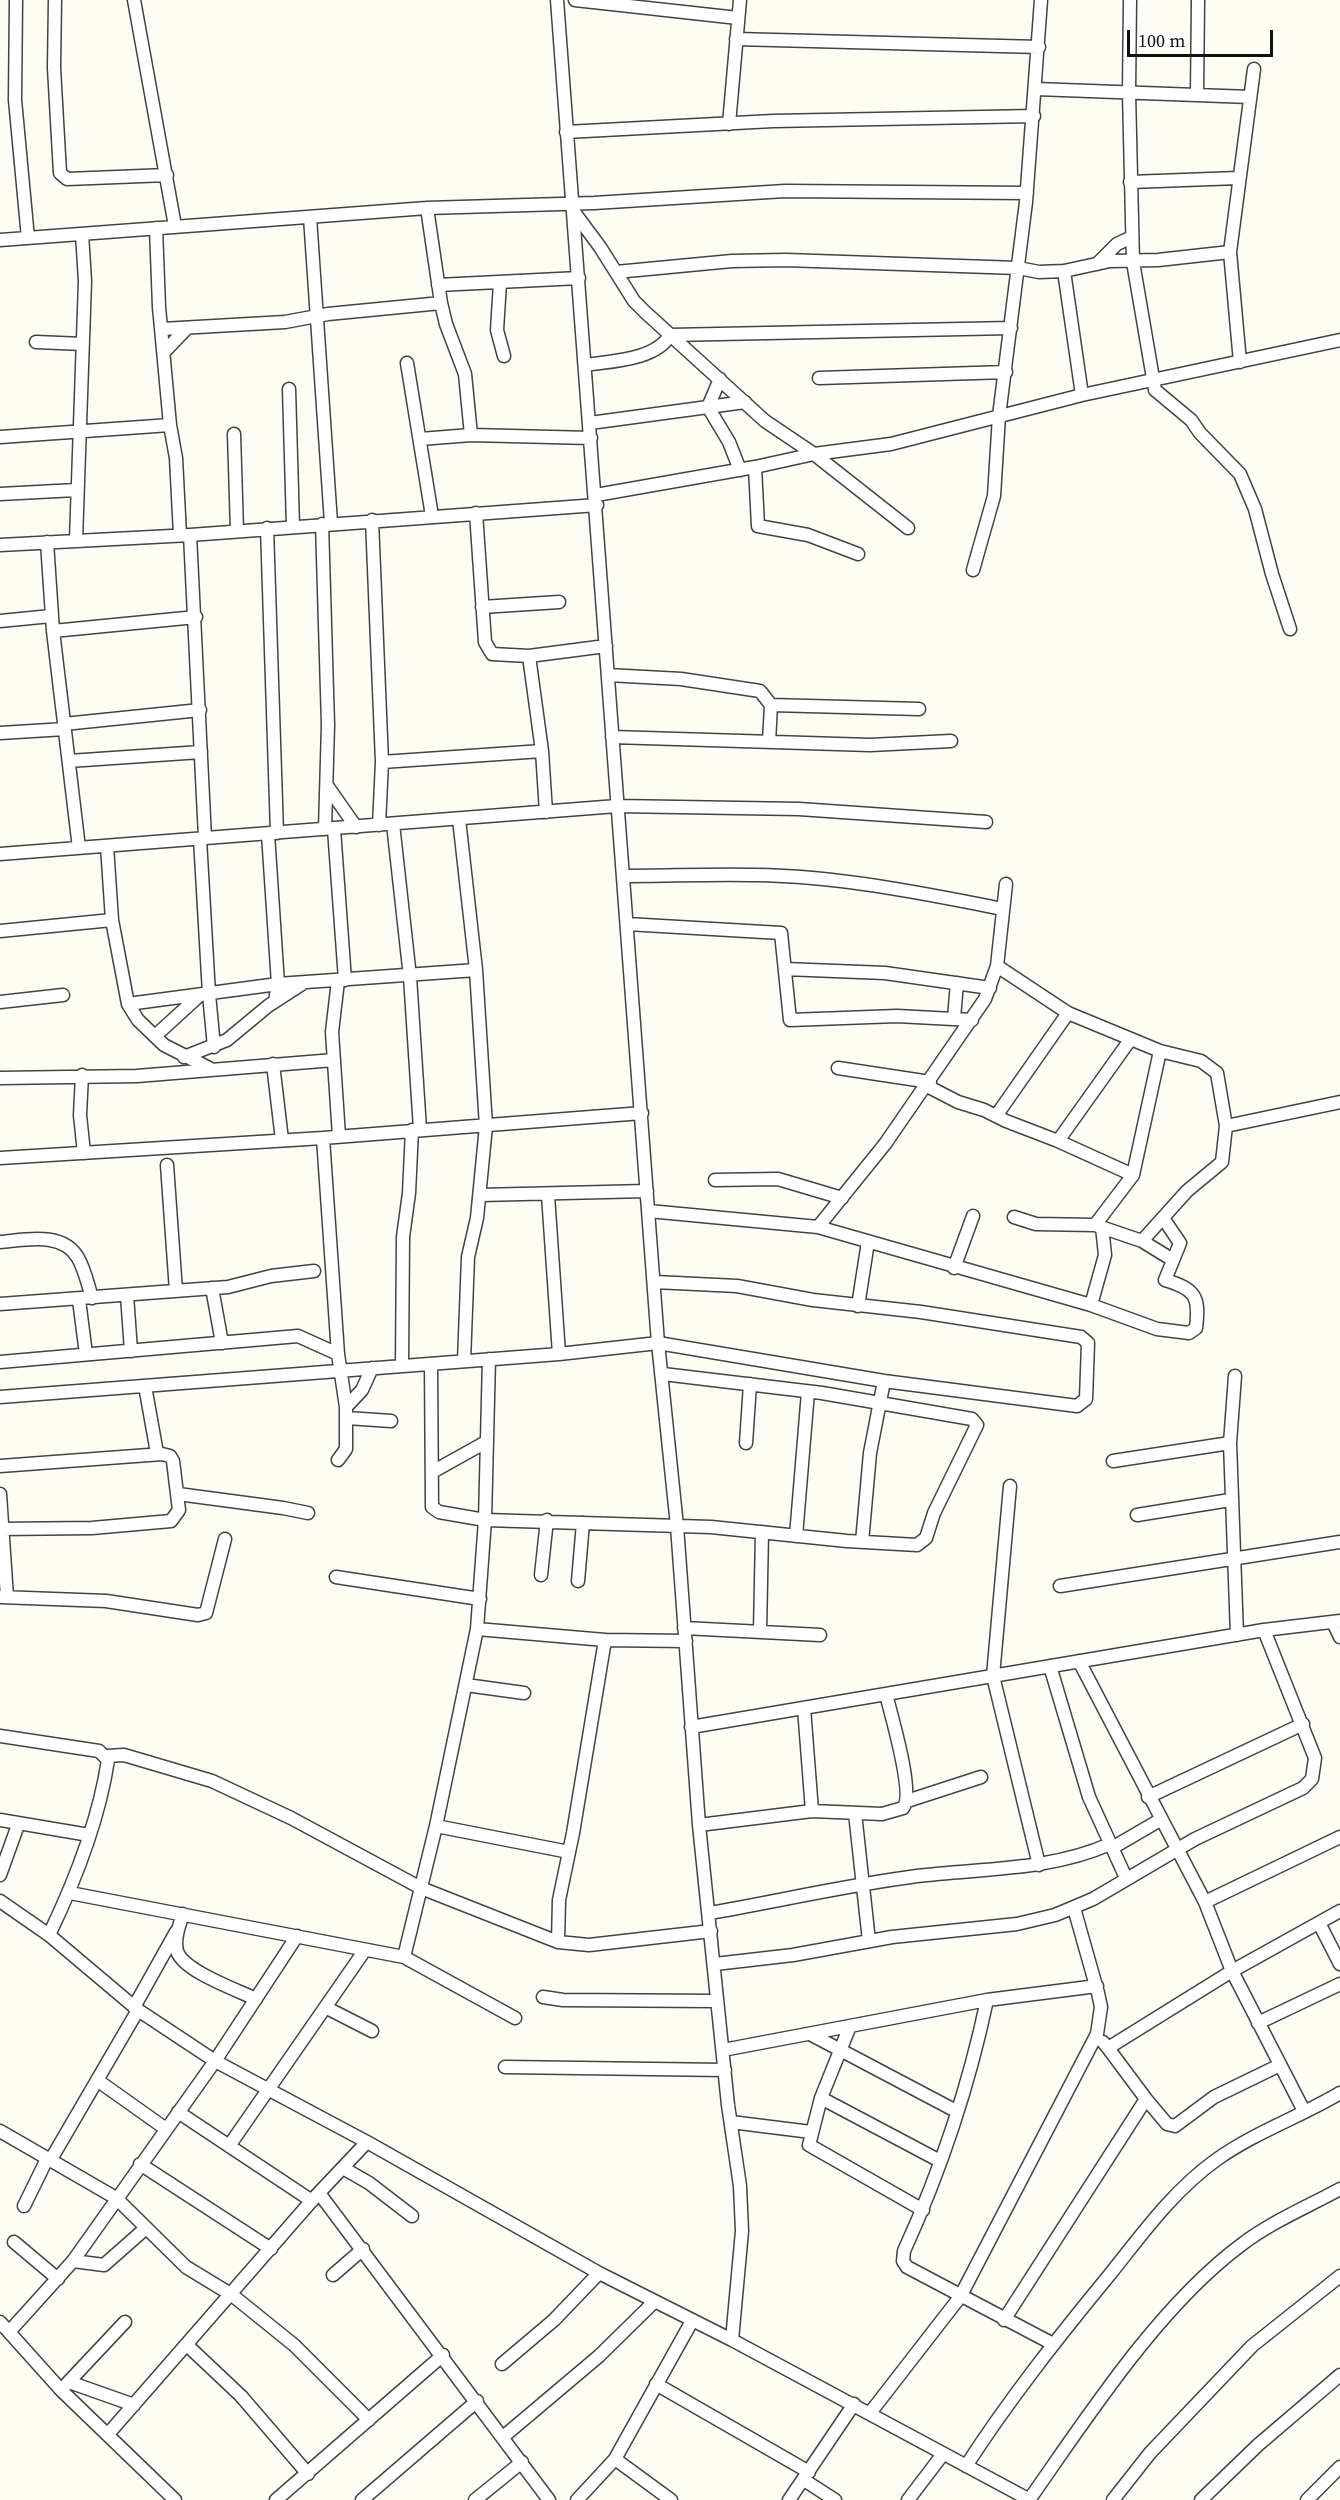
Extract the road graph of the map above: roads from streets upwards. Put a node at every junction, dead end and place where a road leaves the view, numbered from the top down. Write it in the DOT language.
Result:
graph roads {
  1 [pos="16,0"];
  2 [pos="55,0"];
  3 [pos="134,0"];
  4 [pos="557,0"];
  5 [pos="575,0"];
  6 [pos="740,0"];
  7 [pos="1041,0"];
  8 [pos="1130,0"];
  9 [pos="1198,0"];
  10 [pos="738,18"];
  11 [pos="736,39"];
  12 [pos="1039,47"];
  13 [pos="1254,69"];
  14 [pos="1036,89"];
  15 [pos="1129,93"];
  16 [pos="1197,95"];
  17 [pos="1250,97"];
  18 [pos="1034,116"];
  19 [pos="729,124"];
  20 [pos="566,132"];
  21 [pos="167,175"];
  22 [pos="1238,178"];
  23 [pos="1130,182"];
  24 [pos="1027,193"];
  25 [pos="572,206"];
  26 [pos="427,208"];
  27 [pos="310,217"];
  28 [pos="175,226"];
  29 [pos="156,228"];
  30 [pos="82,234"];
  31 [pos="1132,237"];
  32 [pos="28,238"];
  33 [pos="0,240"];
  34 [pos="1230,252"];
  35 [pos="1133,262"];
  36 [pos="1097,264"];
  37 [pos="1018,268"];
  38 [pos="1064,271"];
  39 [pos="616,272"];
  40 [pos="579,279"];
  41 [pos="500,283"];
  42 [pos="438,285"];
  43 [pos="441,303"];
  44 [pos="317,317"];
  45 [pos="187,328"];
  46 [pos="1011,328"];
  47 [pos="162,329"];
  48 [pos="670,335"];
  49 [pos="1340,340"];
  50 [pos="36,342"];
  51 [pos="83,344"];
  52 [pos="164,352"];
  53 [pos="504,356"];
  54 [pos="1240,362"];
  55 [pos="407,363"];
  56 [pos="585,364"];
  57 [pos="1006,372"];
  58 [pos="819,378"];
  59 [pos="720,379"];
  60 [pos="1153,380"];
  61 [pos="289,389"];
  62 [pos="1082,395"];
  63 [pos="745,402"];
  64 [pos="708,407"];
  65 [pos="999,416"];
  66 [pos="590,423"];
  67 [pos="170,425"];
  68 [pos="80,431"];
  69 [pos="234,434"];
  70 [pos="471,435"];
  71 [pos="0,437"];
  72 [pos="591,438"];
  73 [pos="420,439"];
  74 [pos="814,454"];
  75 [pos="755,467"];
  76 [pos="740,470"];
  77 [pos="76,490"];
  78 [pos="0,494"];
  79 [pos="596,500"];
  80 [pos="476,513"];
  81 [pos="432,516"];
  82 [pos="372,520"];
  83 [pos="326,524"];
  84 [pos="293,526"];
  85 [pos="267,528"];
  86 [pos="908,528"];
  87 [pos="237,531"];
  88 [pos="185,535"];
  89 [pos="76,540"];
  90 [pos="47,542"];
  91 [pos="0,545"];
  92 [pos="858,554"];
  93 [pos="973,570"];
  94 [pos="560,602"];
  95 [pos="482,608"];
  96 [pos="51,616"];
  97 [pos="196,617"];
  98 [pos="0,621"];
  99 [pos="1290,629"];
  100 [pos="53,631"];
  101 [pos="606,646"];
  102 [pos="529,656"];
  103 [pos="608,675"];
  104 [pos="771,705"];
  105 [pos="919,709"];
  106 [pos="200,710"];
  107 [pos="64,726"];
  108 [pos="0,733"];
  109 [pos="612,738"];
  110 [pos="951,741"];
  111 [pos="769,742"];
  112 [pos="542,751"];
  113 [pos="201,752"];
  114 [pos="69,761"];
  115 [pos="382,762"];
  116 [pos="328,788"];
  117 [pos="617,806"];
  118 [pos="546,812"];
  119 [pos="459,819"];
  120 [pos="986,822"];
  121 [pos="393,824"];
  122 [pos="379,825"];
  123 [pos="356,827"];
  124 [pos="330,829"];
  125 [pos="273,833"];
  126 [pos="202,839"];
  127 [pos="107,846"];
  128 [pos="79,848"];
  129 [pos="0,854"];
  130 [pos="623,876"];
  131 [pos="1006,884"];
  132 [pos="1003,909"];
  133 [pos="112,920"];
  134 [pos="627,924"];
  135 [pos="0,931"];
  136 [pos="997,966"];
  137 [pos="785,969"];
  138 [pos="476,970"];
  139 [pos="410,977"];
  140 [pos="341,981"];
  141 [pos="306,982"];
  142 [pos="957,983"];
  143 [pos="278,984"];
  144 [pos="990,988"];
  145 [pos="204,994"];
  146 [pos="63,995"];
  147 [pos="275,1000"];
  148 [pos="0,1002"];
  149 [pos="128,1004"];
  150 [pos="1068,1013"];
  151 [pos="954,1018"];
  152 [pos="972,1020"];
  153 [pos="155,1036"];
  154 [pos="1130,1040"];
  155 [pos="214,1047"];
  156 [pos="1160,1051"];
  157 [pos="184,1057"];
  158 [pos="334,1060"];
  159 [pos="273,1064"];
  160 [pos="838,1068"];
  161 [pos="210,1069"];
  162 [pos="82,1075"];
  163 [pos="0,1078"];
  164 [pos="928,1084"];
  165 [pos="1340,1102"];
  166 [pos="642,1113"];
  167 [pos="996,1116"];
  168 [pos="486,1126"];
  169 [pos="1226,1126"];
  170 [pos="416,1130"];
  171 [pos="339,1136"];
  172 [pos="323,1138"];
  173 [pos="282,1140"];
  174 [pos="1058,1141"];
  175 [pos="84,1153"];
  176 [pos="0,1158"];
  177 [pos="168,1165"];
  178 [pos="1133,1175"];
  179 [pos="716,1180"];
  180 [pos="647,1191"];
  181 [pos="480,1195"];
  182 [pos="548,1195"];
  183 [pos="842,1197"];
  184 [pos="649,1210"];
  185 [pos="974,1216"];
  186 [pos="1014,1217"];
  187 [pos="1163,1218"];
  188 [pos="1098,1226"];
  189 [pos="818,1227"];
  190 [pos="1142,1241"];
  191 [pos="0,1242"];
  192 [pos="868,1242"];
  193 [pos="1173,1260"];
  194 [pos="954,1268"];
  195 [pos="314,1271"];
  196 [pos="655,1282"];
  197 [pos="212,1288"];
  198 [pos="176,1292"];
  199 [pos="127,1296"];
  200 [pos="86,1299"];
  201 [pos="0,1304"];
  202 [pos="1091,1305"];
  203 [pos="858,1306"];
  204 [pos="222,1343"];
  205 [pos="658,1343"];
  206 [pos="131,1351"];
  207 [pos="86,1354"];
  208 [pos="338,1354"];
  209 [pos="559,1354"];
  210 [pos="489,1359"];
  211 [pos="464,1361"];
  212 [pos="0,1362"];
  213 [pos="431,1364"];
  214 [pos="402,1366"];
  215 [pos="372,1368"];
  216 [pos="342,1370"];
  217 [pos="823,1372"];
  218 [pos="663,1374"];
  219 [pos="1235,1376"];
  220 [pos="884,1381"];
  221 [pos="750,1384"];
  222 [pos="145,1386"];
  223 [pos="808,1392"];
  224 [pos="822,1393"];
  225 [pos="0,1397"];
  226 [pos="880,1403"];
  227 [pos="346,1412"];
  228 [pos="391,1421"];
  229 [pos="486,1442"];
  230 [pos="746,1443"];
  231 [pos="1230,1443"];
  232 [pos="433,1446"];
  233 [pos="156,1454"];
  234 [pos="455,1459"];
  235 [pos="338,1460"];
  236 [pos="1113,1461"];
  237 [pos="0,1467"];
  238 [pos="434,1471"];
  239 [pos="1010,1486"];
  240 [pos="0,1494"];
  241 [pos="178,1494"];
  242 [pos="1230,1500"];
  243 [pos="308,1514"];
  244 [pos="1137,1515"];
  245 [pos="485,1520"];
  246 [pos="547,1520"];
  247 [pos="583,1523"];
  248 [pos="677,1526"];
  249 [pos="1,1529"];
  250 [pos="762,1532"];
  251 [pos="796,1536"];
  252 [pos="225,1539"];
  253 [pos="862,1542"];
  254 [pos="1340,1542"];
  255 [pos="1233,1560"];
  256 [pos="541,1575"];
  257 [pos="336,1577"];
  258 [pos="578,1581"];
  259 [pos="1060,1586"];
  260 [pos="3,1597"];
  261 [pos="480,1599"];
  262 [pos="1337,1622"];
  263 [pos="684,1628"];
  264 [pos="477,1629"];
  265 [pos="1264,1630"];
  266 [pos="760,1632"];
  267 [pos="820,1635"];
  268 [pos="1237,1635"];
  269 [pos="1340,1637"];
  270 [pos="605,1640"];
  271 [pos="686,1641"];
  272 [pos="1079,1661"];
  273 [pos="1050,1666"];
  274 [pos="993,1676"];
  275 [pos="466,1685"];
  276 [pos="524,1693"];
  277 [pos="886,1694"];
  278 [pos="804,1708"];
  279 [pos="1303,1724"];
  280 [pos="691,1727"];
  281 [pos="0,1736"];
  282 [pos="106,1756"];
  283 [pos="981,1777"];
  284 [pos="1148,1797"];
  285 [pos="907,1801"];
  286 [pos="812,1811"];
  287 [pos="855,1814"];
  288 [pos="0,1820"];
  289 [pos="1160,1820"];
  290 [pos="18,1825"];
  291 [pos="699,1825"];
  292 [pos="436,1826"];
  293 [pos="89,1835"];
  294 [pos="1340,1837"];
  295 [pos="1111,1846"];
  296 [pos="1176,1851"];
  297 [pos="568,1852"];
  298 [pos="1039,1865"];
  299 [pos="0,1875"];
  300 [pos="1126,1878"];
  301 [pos="865,1886"];
  302 [pos="422,1888"];
  303 [pos="70,1893"];
  304 [pos="0,1901"];
  305 [pos="1205,1902"];
  306 [pos="1074,1908"];
  307 [pos="1340,1911"];
  308 [pos="710,1912"];
  309 [pos="183,1914"];
  310 [pos="1319,1923"];
  311 [pos="178,1928"];
  312 [pos="711,1931"];
  313 [pos="49,1935"];
  314 [pos="297,1936"];
  315 [pos="869,1941"];
  316 [pos="558,1942"];
  317 [pos="365,1950"];
  318 [pos="404,1957"];
  319 [pos="715,1964"];
  320 [pos="1340,1964"];
  321 [pos="1232,1971"];
  322 [pos="1340,1984"];
  323 [pos="1097,1986"];
  324 [pos="543,1997"];
  325 [pos="256,1999"];
  326 [pos="987,2000"];
  327 [pos="717,2001"];
  328 [pos="327,2008"];
  329 [pos="136,2009"];
  330 [pos="515,2018"];
  331 [pos="1258,2024"];
  332 [pos="850,2026"];
  333 [pos="372,2031"];
  334 [pos="1097,2034"];
  335 [pos="812,2035"];
  336 [pos="1108,2048"];
  337 [pos="723,2050"];
  338 [pos="840,2051"];
  339 [pos="215,2061"];
  340 [pos="1280,2065"];
  341 [pos="505,2067"];
  342 [pos="725,2070"];
  343 [pos="97,2080"];
  344 [pos="270,2089"];
  345 [pos="1340,2092"];
  346 [pos="821,2098"];
  347 [pos="1146,2099"];
  348 [pos="956,2111"];
  349 [pos="1305,2111"];
  350 [pos="178,2112"];
  351 [pos="731,2122"];
  352 [pos="166,2128"];
  353 [pos="0,2131"];
  354 [pos="811,2132"];
  355 [pos="367,2142"];
  356 [pos="229,2146"];
  357 [pos="49,2160"];
  358 [pos="940,2161"];
  359 [pos="140,2164"];
  360 [pos="343,2168"];
  361 [pos="1340,2189"];
  362 [pos="316,2197"];
  363 [pos="116,2198"];
  364 [pos="24,2206"];
  365 [pos="923,2210"];
  366 [pos="412,2216"];
  367 [pos="146,2228"];
  368 [pos="14,2242"];
  369 [pos="271,2249"];
  370 [pos="363,2249"];
  371 [pos="73,2261"];
  372 [pos="599,2273"];
  373 [pos="333,2275"];
  374 [pos="1340,2276"];
  375 [pos="58,2279"];
  376 [pos="232,2295"];
  377 [pos="960,2297"];
  378 [pos="654,2302"];
  379 [pos="1004,2320"];
  380 [pos="692,2321"];
  381 [pos="0,2322"];
  382 [pos="125,2322"];
  383 [pos="9,2332"];
  384 [pos="732,2340"];
  385 [pos="1053,2344"];
  386 [pos="188,2346"];
  387 [pos="443,2355"];
  388 [pos="502,2364"];
  389 [pos="1340,2375"];
  390 [pos="657,2384"];
  391 [pos="65,2386"];
  392 [pos="477,2401"];
  393 [pos="854,2404"];
  394 [pos="134,2405"];
  395 [pos="870,2413"];
  396 [pos="369,2420"];
  397 [pos="109,2433"];
  398 [pos="503,2437"];
  399 [pos="943,2454"];
  400 [pos="615,2459"];
  401 [pos="522,2462"];
  402 [pos="966,2466"];
  403 [pos="1340,2467"];
  404 [pos="308,2474"];
  405 [pos="806,2476"];
  406 [pos="175,2500"];
  407 [pos="276,2500"];
  408 [pos="362,2500"];
  409 [pos="475,2500"];
  410 [pos="549,2500"];
  411 [pos="578,2500"];
  412 [pos="671,2500"];
  413 [pos="789,2500"];
  414 [pos="834,2500"];
  415 [pos="908,2500"];
  416 [pos="1030,2500"];
  417 [pos="1113,2500"];
  418 [pos="1201,2500"];
  419 [pos="1307,2500"];
  1 -- 32 [label="street"];
  2 -- 21 [label="street"];
  3 -- 21 [label="street"];
  4 -- 20 [label="street"];
  5 -- 10 [label="street"];
  6 -- 10 [label="street"];
  7 -- 12 [label="street"];
  8 -- 15 [label="street"];
  9 -- 16 [label="street"];
  10 -- 11 [label="street"];
  11 -- 12 [label="street"];
  11 -- 19 [label="street"];
  12 -- 14 [label="street"];
  13 -- 17 [label="street"];
  14 -- 15 [label="street"];
  14 -- 18 [label="street"];
  15 -- 16 [label="street"];
  15 -- 23 [label="street"];
  16 -- 17 [label="street"];
  17 -- 22 [label="street"];
  18 -- 19 [label="street"];
  18 -- 24 [label="street"];
  19 -- 20 [label="street"];
  20 -- 25 [label="street"];
  21 -- 28 [label="street"];
  22 -- 23 [label="street"];
  22 -- 34 [label="street"];
  23 -- 31 [label="street"];
  24 -- 25 [label="street"];
  24 -- 37 [label="street"];
  25 -- 26 [label="street"];
  25 -- 39 [label="street"];
  25 -- 40 [label="street"];
  26 -- 27 [label="street"];
  26 -- 42 [label="street"];
  27 -- 28 [label="street"];
  27 -- 44 [label="street"];
  28 -- 29 [label="street"];
  29 -- 30 [label="street"];
  29 -- 47 [label="street"];
  30 -- 32 [label="street"];
  30 -- 51 [label="street"];
  31 -- 35 [label="street"];
  31 -- 36 [label="street"];
  32 -- 33 [label="street"];
  34 -- 35 [label="street"];
  34 -- 54 [label="street"];
  35 -- 36 [label="street"];
  35 -- 60 [label="street"];
  36 -- 38 [label="street"];
  37 -- 38 [label="street"];
  37 -- 39 [label="street"];
  37 -- 46 [label="street"];
  38 -- 62 [label="street"];
  39 -- 48 [label="street"];
  40 -- 41 [label="street"];
  40 -- 56 [label="street"];
  41 -- 42 [label="street"];
  41 -- 53 [label="street"];
  42 -- 43 [label="street"];
  43 -- 44 [label="street"];
  43 -- 70 [label="street"];
  44 -- 45 [label="street"];
  44 -- 83 [label="street"];
  45 -- 47 [label="street"];
  45 -- 52 [label="street"];
  46 -- 48 [label="street"];
  46 -- 57 [label="street"];
  47 -- 52 [label="street"];
  48 -- 56 [label="street"];
  48 -- 59 [label="street"];
  49 -- 54 [label="street"];
  50 -- 51 [label="street"];
  51 -- 68 [label="street"];
  52 -- 67 [label="street"];
  54 -- 60 [label="street"];
  55 -- 73 [label="street"];
  56 -- 66 [label="street"];
  57 -- 58 [label="street"];
  57 -- 65 [label="street"];
  59 -- 63 [label="street"];
  59 -- 64 [label="street"];
  60 -- 62 [label="street"];
  60 -- 99 [label="street"];
  61 -- 84 [label="street"];
  62 -- 65 [label="street"];
  63 -- 64 [label="street"];
  63 -- 74 [label="street"];
  64 -- 66 [label="street"];
  64 -- 76 [label="street"];
  65 -- 74 [label="street"];
  65 -- 93 [label="street"];
  66 -- 72 [label="street"];
  67 -- 68 [label="street"];
  67 -- 88 [label="street"];
  68 -- 71 [label="street"];
  68 -- 77 [label="street"];
  69 -- 87 [label="street"];
  70 -- 72 [label="street"];
  70 -- 73 [label="street"];
  72 -- 79 [label="street"];
  73 -- 81 [label="street"];
  74 -- 75 [label="street"];
  74 -- 86 [label="street"];
  75 -- 76 [label="street"];
  75 -- 92 [label="street"];
  76 -- 79 [label="street"];
  77 -- 78 [label="street"];
  77 -- 89 [label="street"];
  79 -- 80 [label="street"];
  79 -- 101 [label="street"];
  80 -- 81 [label="street"];
  80 -- 95 [label="street"];
  81 -- 82 [label="street"];
  82 -- 83 [label="street"];
  82 -- 115 [label="street"];
  83 -- 84 [label="street"];
  83 -- 116 [label="street"];
  84 -- 85 [label="street"];
  85 -- 87 [label="street"];
  85 -- 125 [label="street"];
  87 -- 88 [label="street"];
  88 -- 89 [label="street"];
  88 -- 97 [label="street"];
  89 -- 90 [label="street"];
  90 -- 91 [label="street"];
  90 -- 96 [label="street"];
  94 -- 95 [label="street"];
  95 -- 102 [label="street"];
  96 -- 98 [label="street"];
  96 -- 100 [label="street"];
  97 -- 100 [label="street"];
  97 -- 106 [label="street"];
  100 -- 107 [label="street"];
  101 -- 102 [label="street"];
  101 -- 103 [label="street"];
  102 -- 112 [label="street"];
  103 -- 104 [label="street"];
  103 -- 109 [label="street"];
  104 -- 105 [label="street"];
  104 -- 111 [label="street"];
  106 -- 107 [label="street"];
  106 -- 113 [label="street"];
  107 -- 108 [label="street"];
  107 -- 114 [label="street"];
  109 -- 111 [label="street"];
  109 -- 117 [label="street"];
  110 -- 111 [label="street"];
  112 -- 115 [label="street"];
  112 -- 118 [label="street"];
  113 -- 114 [label="street"];
  113 -- 126 [label="street"];
  114 -- 128 [label="street"];
  115 -- 122 [label="street"];
  116 -- 123 [label="street"];
  116 -- 124 [label="street"];
  117 -- 118 [label="street"];
  117 -- 120 [label="street"];
  117 -- 130 [label="street"];
  118 -- 119 [label="street"];
  119 -- 121 [label="street"];
  119 -- 138 [label="street"];
  121 -- 122 [label="street"];
  121 -- 139 [label="street"];
  122 -- 123 [label="street"];
  123 -- 124 [label="street"];
  124 -- 125 [label="street"];
  124 -- 140 [label="street"];
  125 -- 126 [label="street"];
  125 -- 143 [label="street"];
  126 -- 127 [label="street"];
  126 -- 145 [label="street"];
  127 -- 128 [label="street"];
  127 -- 133 [label="street"];
  128 -- 129 [label="street"];
  130 -- 132 [label="street"];
  130 -- 134 [label="street"];
  131 -- 132 [label="street"];
  132 -- 136 [label="street"];
  133 -- 135 [label="street"];
  133 -- 149 [label="street"];
  134 -- 137 [label="street"];
  134 -- 166 [label="street"];
  136 -- 144 [label="street"];
  136 -- 150 [label="street"];
  137 -- 142 [label="street"];
  137 -- 151 [label="street"];
  138 -- 139 [label="street"];
  138 -- 168 [label="street"];
  139 -- 140 [label="street"];
  139 -- 170 [label="street"];
  140 -- 141 [label="street"];
  140 -- 158 [label="street"];
  141 -- 143 [label="street"];
  141 -- 147 [label="street"];
  142 -- 144 [label="street"];
  142 -- 151 [label="street"];
  143 -- 145 [label="street"];
  143 -- 147 [label="street"];
  144 -- 152 [label="street"];
  145 -- 149 [label="street"];
  145 -- 153 [label="street"];
  145 -- 155 [label="street"];
  146 -- 148 [label="street"];
  147 -- 155 [label="street"];
  149 -- 153 [label="street"];
  150 -- 154 [label="street"];
  150 -- 167 [label="street"];
  151 -- 152 [label="street"];
  152 -- 164 [label="street"];
  153 -- 157 [label="street"];
  154 -- 156 [label="street"];
  154 -- 174 [label="street"];
  155 -- 157 [label="street"];
  156 -- 169 [label="street"];
  156 -- 178 [label="street"];
  157 -- 161 [label="street"];
  158 -- 159 [label="street"];
  158 -- 171 [label="street"];
  159 -- 161 [label="street"];
  159 -- 173 [label="street"];
  160 -- 164 [label="street"];
  161 -- 162 [label="street"];
  162 -- 163 [label="street"];
  162 -- 175 [label="street"];
  164 -- 167 [label="street"];
  164 -- 183 [label="street"];
  165 -- 169 [label="street"];
  166 -- 168 [label="street"];
  166 -- 180 [label="street"];
  167 -- 174 [label="street"];
  168 -- 170 [label="street"];
  168 -- 181 [label="street"];
  169 -- 187 [label="street"];
  170 -- 171 [label="street"];
  170 -- 214 [label="street"];
  171 -- 172 [label="street"];
  172 -- 173 [label="street"];
  172 -- 208 [label="street"];
  173 -- 175 [label="street"];
  174 -- 178 [label="street"];
  175 -- 176 [label="street"];
  177 -- 198 [label="street"];
  178 -- 188 [label="street"];
  179 -- 183 [label="street"];
  180 -- 182 [label="street"];
  180 -- 184 [label="street"];
  181 -- 182 [label="street"];
  181 -- 211 [label="street"];
  182 -- 209 [label="street"];
  183 -- 189 [label="street"];
  184 -- 189 [label="street"];
  184 -- 196 [label="street"];
  185 -- 194 [label="street"];
  186 -- 188 [label="street"];
  187 -- 190 [label="street"];
  187 -- 193 [label="street"];
  188 -- 190 [label="street"];
  188 -- 202 [label="street"];
  189 -- 192 [label="street"];
  190 -- 193 [label="street"];
  191 -- 200 [label="street"];
  192 -- 194 [label="street"];
  192 -- 203 [label="street"];
  193 -- 202 [label="street"];
  194 -- 202 [label="street"];
  195 -- 197 [label="street"];
  196 -- 203 [label="street"];
  196 -- 205 [label="street"];
  197 -- 198 [label="street"];
  197 -- 204 [label="street"];
  198 -- 199 [label="street"];
  199 -- 200 [label="street"];
  199 -- 206 [label="street"];
  200 -- 201 [label="street"];
  200 -- 207 [label="street"];
  203 -- 220 [label="street"];
  204 -- 206 [label="street"];
  204 -- 208 [label="street"];
  205 -- 209 [label="street"];
  205 -- 217 [label="street"];
  205 -- 218 [label="street"];
  206 -- 207 [label="street"];
  207 -- 212 [label="street"];
  208 -- 216 [label="street"];
  209 -- 210 [label="street"];
  210 -- 211 [label="street"];
  210 -- 229 [label="street"];
  211 -- 213 [label="street"];
  213 -- 214 [label="street"];
  213 -- 232 [label="street"];
  214 -- 215 [label="street"];
  215 -- 216 [label="street"];
  215 -- 227 [label="street"];
  216 -- 222 [label="street"];
  216 -- 227 [label="street"];
  217 -- 220 [label="street"];
  217 -- 224 [label="street"];
  218 -- 221 [label="street"];
  218 -- 248 [label="street"];
  219 -- 231 [label="street"];
  220 -- 226 [label="street"];
  221 -- 223 [label="street"];
  221 -- 230 [label="street"];
  222 -- 225 [label="street"];
  222 -- 233 [label="street"];
  223 -- 224 [label="street"];
  223 -- 251 [label="street"];
  224 -- 226 [label="street"];
  226 -- 253 [label="street"];
  226 -- 253 [label="street"];
  227 -- 228 [label="street"];
  227 -- 235 [label="street"];
  229 -- 234 [label="street"];
  229 -- 245 [label="street"];
  231 -- 236 [label="street"];
  231 -- 242 [label="street"];
  232 -- 234 [label="street"];
  232 -- 238 [label="street"];
  233 -- 237 [label="street"];
  233 -- 241 [label="street"];
  234 -- 238 [label="street"];
  238 -- 245 [label="street"];
  239 -- 274 [label="street"];
  240 -- 249 [label="street"];
  241 -- 243 [label="street"];
  241 -- 249 [label="street"];
  242 -- 244 [label="street"];
  242 -- 255 [label="street"];
  245 -- 246 [label="street"];
  245 -- 261 [label="street"];
  246 -- 247 [label="street"];
  246 -- 256 [label="street"];
  247 -- 248 [label="street"];
  247 -- 258 [label="street"];
  248 -- 250 [label="street"];
  248 -- 263 [label="street"];
  249 -- 260 [label="street"];
  250 -- 251 [label="street"];
  250 -- 266 [label="street"];
  251 -- 253 [label="street"];
  252 -- 260 [label="street"];
  254 -- 255 [label="street"];
  255 -- 259 [label="street"];
  255 -- 268 [label="street"];
  257 -- 261 [label="street"];
  261 -- 264 [label="street"];
  262 -- 265 [label="street"];
  262 -- 269 [label="street"];
  263 -- 266 [label="street"];
  263 -- 271 [label="street"];
  264 -- 270 [label="street"];
  264 -- 275 [label="street"];
  265 -- 268 [label="street"];
  265 -- 279 [label="street"];
  266 -- 267 [label="street"];
  268 -- 272 [label="street"];
  270 -- 271 [label="street"];
  270 -- 297 [label="street"];
  271 -- 280 [label="street"];
  272 -- 273 [label="street"];
  272 -- 284 [label="street"];
  273 -- 274 [label="street"];
  273 -- 295 [label="street"];
  274 -- 277 [label="street"];
  274 -- 298 [label="street"];
  275 -- 276 [label="street"];
  275 -- 292 [label="street"];
  277 -- 278 [label="street"];
  277 -- 285 [label="street"];
  278 -- 280 [label="street"];
  278 -- 286 [label="street"];
  279 -- 284 [label="street"];
  279 -- 296 [label="street"];
  280 -- 291 [label="street"];
  281 -- 282 [label="street"];
  282 -- 293 [label="street"];
  282 -- 302 [label="street"];
  283 -- 285 [label="street"];
  284 -- 289 [label="street"];
  285 -- 287 [label="street"];
  286 -- 287 [label="street"];
  286 -- 291 [label="street"];
  287 -- 301 [label="street"];
  288 -- 290 [label="street"];
  289 -- 295 [label="street"];
  289 -- 296 [label="street"];
  290 -- 293 [label="street"];
  290 -- 299 [label="street"];
  291 -- 308 [label="street"];
  292 -- 297 [label="street"];
  292 -- 302 [label="street"];
  293 -- 303 [label="street"];
  294 -- 305 [label="street"];
  295 -- 298 [label="street"];
  295 -- 300 [label="street"];
  296 -- 300 [label="street"];
  296 -- 305 [label="street"];
  297 -- 316 [label="street"];
  298 -- 301 [label="street"];
  300 -- 306 [label="street"];
  301 -- 308 [label="street"];
  301 -- 315 [label="street"];
  302 -- 316 [label="street"];
  302 -- 318 [label="street"];
  303 -- 309 [label="street"];
  303 -- 313 [label="street"];
  304 -- 313 [label="street"];
  305 -- 321 [label="street"];
  306 -- 315 [label="street"];
  306 -- 323 [label="street"];
  307 -- 310 [label="street"];
  308 -- 312 [label="street"];
  309 -- 311 [label="street"];
  309 -- 314 [label="street"];
  310 -- 320 [label="street"];
  310 -- 321 [label="street"];
  311 -- 325 [label="street"];
  311 -- 329 [label="street"];
  312 -- 316 [label="street"];
  312 -- 319 [label="street"];
  313 -- 329 [label="street"];
  314 -- 317 [label="street"];
  314 -- 325 [label="street"];
  315 -- 319 [label="street"];
  317 -- 318 [label="street"];
  317 -- 328 [label="street"];
  318 -- 330 [label="street"];
  319 -- 327 [label="street"];
  321 -- 331 [label="street"];
  321 -- 336 [label="street"];
  322 -- 331 [label="street"];
  323 -- 326 [label="street"];
  323 -- 334 [label="street"];
  324 -- 327 [label="street"];
  325 -- 339 [label="street"];
  326 -- 332 [label="street"];
  326 -- 348 [label="street"];
  327 -- 337 [label="street"];
  328 -- 333 [label="street"];
  328 -- 344 [label="street"];
  329 -- 339 [label="street"];
  329 -- 343 [label="street"];
  331 -- 340 [label="street"];
  332 -- 335 [label="street"];
  332 -- 338 [label="street"];
  334 -- 336 [label="street"];
  334 -- 377 [label="street"];
  335 -- 337 [label="street"];
  335 -- 338 [label="street"];
  336 -- 347 [label="street"];
  337 -- 342 [label="street"];
  338 -- 346 [label="street"];
  338 -- 348 [label="street"];
  339 -- 344 [label="street"];
  339 -- 350 [label="street"];
  340 -- 347 [label="street"];
  340 -- 349 [label="street"];
  341 -- 342 [label="street"];
  342 -- 351 [label="street"];
  343 -- 352 [label="street"];
  343 -- 357 [label="street"];
  344 -- 355 [label="street"];
  344 -- 356 [label="street"];
  345 -- 349 [label="street"];
  346 -- 354 [label="street"];
  346 -- 358 [label="street"];
  347 -- 379 [label="street"];
  348 -- 358 [label="street"];
  349 -- 385 [label="street"];
  350 -- 352 [label="street"];
  350 -- 356 [label="street"];
  351 -- 354 [label="street"];
  351 -- 384 [label="street"];
  352 -- 359 [label="street"];
  353 -- 357 [label="street"];
  354 -- 365 [label="street"];
  355 -- 360 [label="street"];
  355 -- 372 [label="street"];
  356 -- 362 [label="street"];
  357 -- 363 [label="street"];
  357 -- 364 [label="street"];
  358 -- 365 [label="street"];
  359 -- 363 [label="street"];
  359 -- 369 [label="street"];
  360 -- 362 [label="street"];
  360 -- 366 [label="street"];
  361 -- 416 [label="street"];
  362 -- 369 [label="street"];
  362 -- 370 [label="street"];
  363 -- 367 [label="street"];
  363 -- 371 [label="street"];
  365 -- 377 [label="street"];
  367 -- 371 [label="street"];
  367 -- 376 [label="street"];
  368 -- 375 [label="street"];
  369 -- 376 [label="street"];
  370 -- 373 [label="street"];
  370 -- 387 [label="street"];
  371 -- 375 [label="street"];
  372 -- 378 [label="street"];
  372 -- 388 [label="street"];
  374 -- 417 [label="street"];
  375 -- 383 [label="street"];
  376 -- 386 [label="street"];
  376 -- 396 [label="street"];
  377 -- 379 [label="street"];
  377 -- 395 [label="street"];
  378 -- 380 [label="street"];
  378 -- 398 [label="street"];
  379 -- 385 [label="street"];
  380 -- 384 [label="street"];
  380 -- 390 [label="street"];
  381 -- 383 [label="street"];
  382 -- 391 [label="street"];
  383 -- 391 [label="street"];
  384 -- 393 [label="street"];
  385 -- 402 [label="street"];
  386 -- 394 [label="street"];
  386 -- 404 [label="street"];
  387 -- 392 [label="street"];
  387 -- 396 [label="street"];
  389 -- 418 [label="street"];
  390 -- 400 [label="street"];
  390 -- 405 [label="street"];
  391 -- 394 [label="street"];
  391 -- 397 [label="street"];
  392 -- 398 [label="street"];
  392 -- 408 [label="street"];
  393 -- 395 [label="street"];
  393 -- 405 [label="street"];
  394 -- 397 [label="street"];
  395 -- 399 [label="street"];
  396 -- 404 [label="street"];
  397 -- 406 [label="street"];
  398 -- 401 [label="street"];
  399 -- 402 [label="street"];
  399 -- 415 [label="street"];
  400 -- 411 [label="street"];
  400 -- 412 [label="street"];
  401 -- 409 [label="street"];
  401 -- 410 [label="street"];
  402 -- 416 [label="street"];
  403 -- 419 [label="street"];
  404 -- 407 [label="street"];
  405 -- 413 [label="street"];
  405 -- 414 [label="street"];
}
